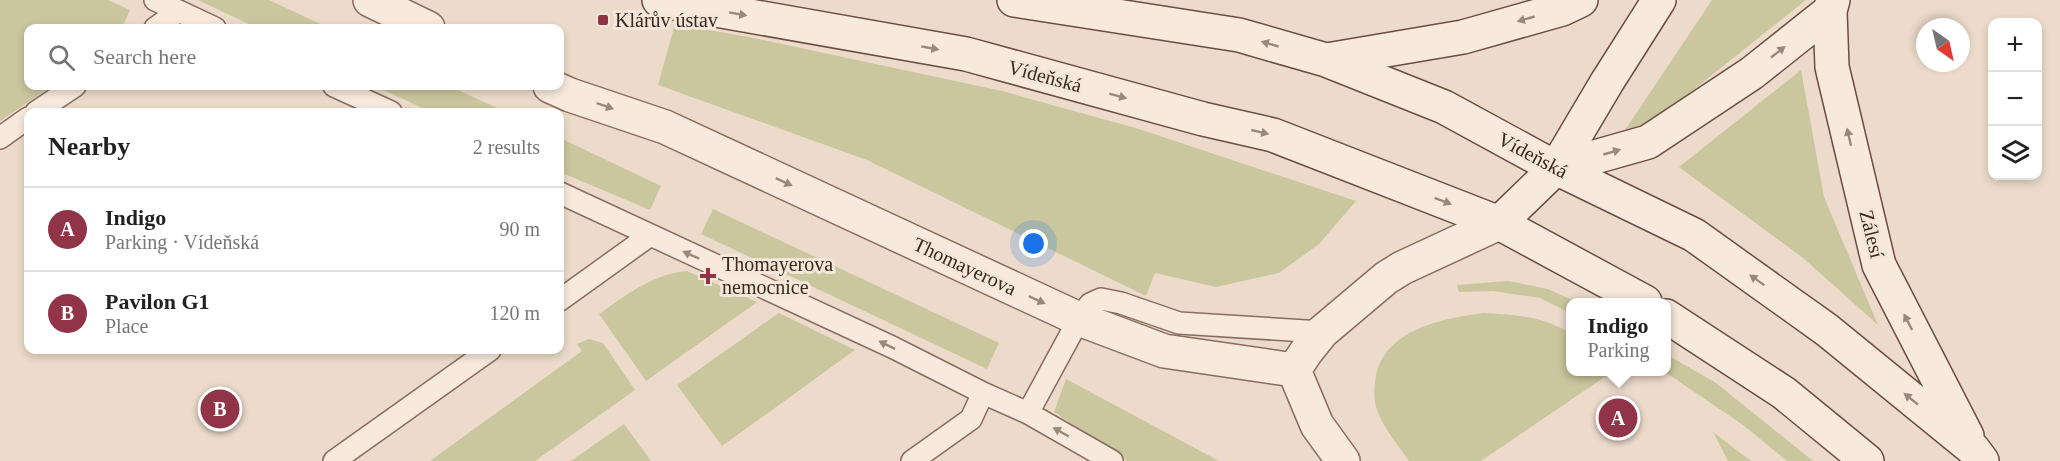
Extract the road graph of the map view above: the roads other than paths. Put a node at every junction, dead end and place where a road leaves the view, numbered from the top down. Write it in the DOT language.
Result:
graph roads {
  1 [pos="156,0"];
  2 [pos="370,0"];
  3 [pos="659,0"];
  4 [pos="1014,0"];
  5 [pos="1581,0"];
  6 [pos="1659,0"];
  7 [pos="1832,6"];
  8 [pos="179,11"];
  9 [pos="161,24"];
  10 [pos="207,24"];
  11 [pos="420,24"];
  12 [pos="1326,60"];
  13 [pos="69,90"];
  14 [pos="343,90"];
  15 [pos="559,90"];
  16 [pos="42,108"];
  17 [pos="382,108"];
  18 [pos="24,121"];
  19 [pos="0,138"];
  20 [pos="1556,168"];
  21 [pos="564,195"];
  22 [pos="1498,223"];
  23 [pos="649,236"];
  24 [pos="564,297"];
  25 [pos="1636,298"];
  26 [pos="1671,318"];
  27 [pos="1079,319"];
  28 [pos="1322,332"];
  29 [pos="484,354"];
  30 [pos="1294,370"];
  31 [pos="983,393"];
  32 [pos="1028,413"];
  33 [pos="1978,455"];
  34 [pos="334,461"];
  35 [pos="912,461"];
  36 [pos="1112,461"];
  37 [pos="1343,461"];
  38 [pos="1867,461"];
  1 -- 8 [label="lane"];
  2 -- 11 [label="main road"];
  3 -- 22 [label="main road, Vídeňská, one-way"];
  12 -- 4 [label="main road, Vídeňská, one-way"];
  5 -- 12 [label="main road, one-way"];
  6 -- 20 [label="main road"];
  20 -- 7 [label="main road, one-way"];
  33 -- 7 [label="main road, Zálesí, one-way"];
  8 -- 9 [label="lane"];
  8 -- 10 [label="lane"];
  12 -- 20 [label="main road, Vídeňská"];
  13 -- 16 [label="lane"];
  14 -- 17 [label="lane"];
  15 -- 27 [label="main road, Thomayerova, one-way"];
  18 -- 19 [label="lane"];
  20 -- 22 [label="main road"];
  33 -- 20 [label="main road, Vídeňská, one-way"];
  21 -- 23 [label="lane"];
  22 -- 25 [label="main road, Vídeňská"];
  22 -- 28 [label="main road"];
  23 -- 24 [label="lane"];
  31 -- 23 [label="lane, one-way"];
  26 -- 38 [label="main road"];
  27 -- 28 [label="lane"];
  27 -- 30 [label="main road, Thomayerova"];
  27 -- 32 [label="lane"];
  28 -- 30 [label="main road"];
  29 -- 34 [label="lane"];
  30 -- 37 [label="main road"];
  31 -- 32 [label="lane"];
  31 -- 35 [label="lane"];
  36 -- 32 [label="lane, one-way"];
}
